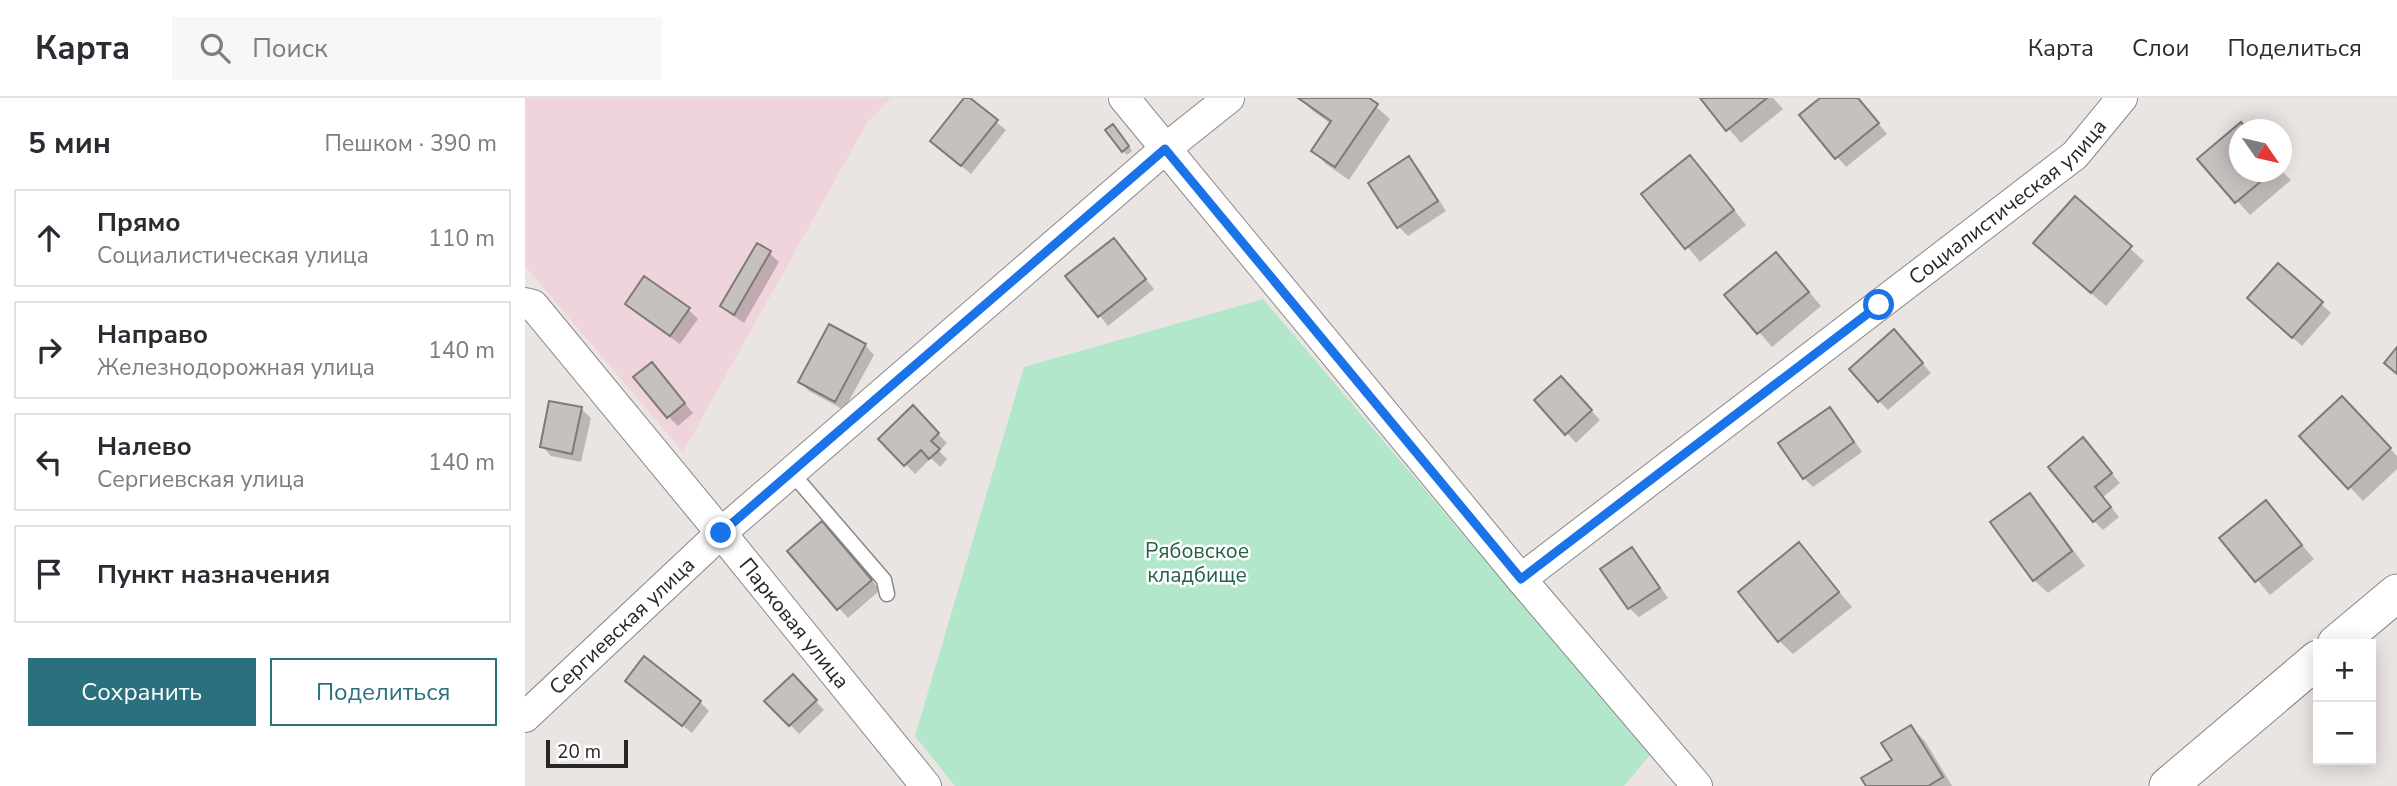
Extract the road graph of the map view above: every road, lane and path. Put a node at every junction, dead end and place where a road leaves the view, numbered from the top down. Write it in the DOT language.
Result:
graph roads {
  1 [pos="1124,98"];
  2 [pos="1229,98"];
  3 [pos="2122,98"];
  4 [pos="1165,149"];
  5 [pos="525,303"];
  6 [pos="792,472"];
  7 [pos="721,533"];
  8 [pos="1521,579"];
  9 [pos="2397,593"];
  10 [pos="887,594"];
  11 [pos="2342,639"];
  12 [pos="2313,663"];
  13 [pos="525,716"];
  14 [pos="926,786"];
  15 [pos="1697,786"];
  16 [pos="2168,786"];
  1 -- 4 [label="street"];
  2 -- 4 [label="street, Сергиевская улица"];
  3 -- 8 [label="street, Социалистическая улица"];
  4 -- 6 [label="street, Сергиевская улица"];
  4 -- 8 [label="street"];
  5 -- 7 [label="street, Парковая улица"];
  6 -- 7 [label="street, Сергиевская улица"];
  6 -- 10 [label="lane"];
  7 -- 13 [label="street, Сергиевская улица"];
  7 -- 14 [label="street, Парковая улица"];
  8 -- 15 [label="street"];
  9 -- 11 [label="street"];
  12 -- 16 [label="street"];
}
